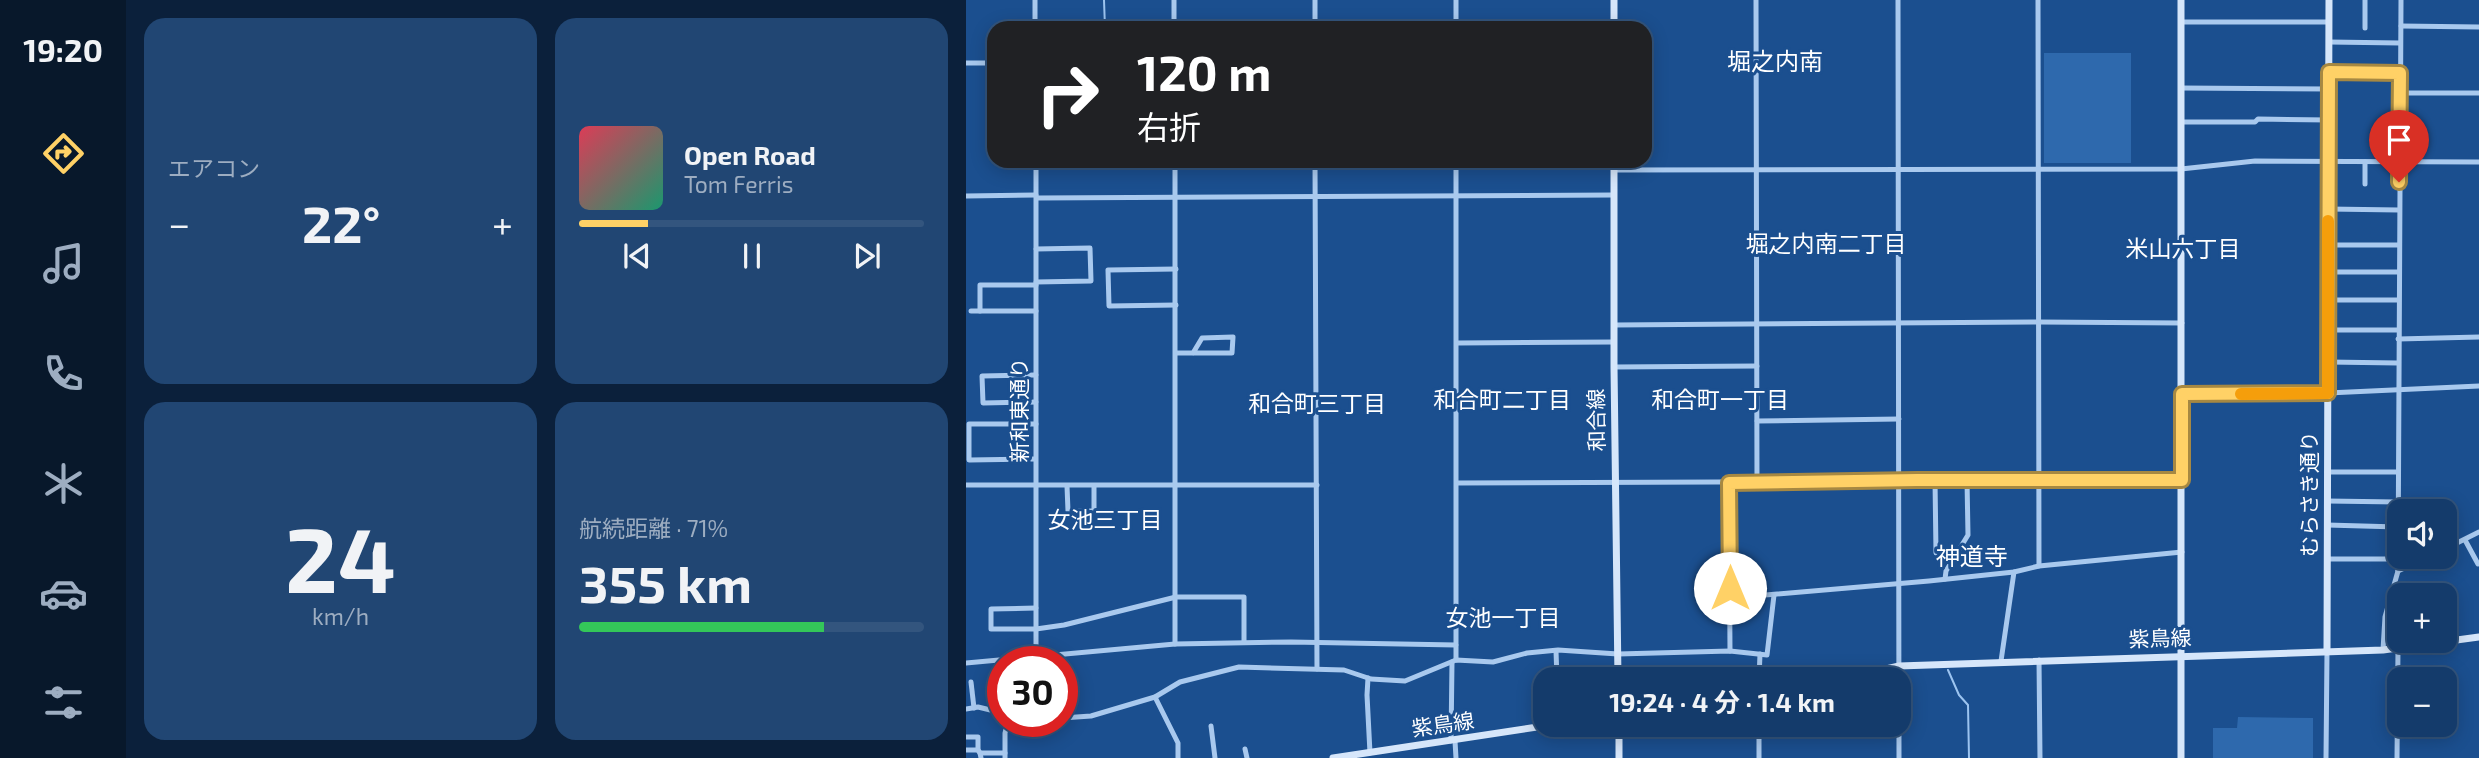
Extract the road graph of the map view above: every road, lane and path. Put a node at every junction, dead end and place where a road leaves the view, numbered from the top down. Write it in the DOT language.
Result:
graph roads {
  1 [pos="1035,0"];
  2 [pos="1174,0"];
  3 [pos="1315,0"];
  4 [pos="1456,0"];
  5 [pos="1614,0"];
  6 [pos="1756,0"];
  7 [pos="1898,0"];
  8 [pos="2038,0"];
  9 [pos="2181,0"];
  10 [pos="2329,0"];
  11 [pos="2365,0"];
  12 [pos="2401,0"];
  13 [pos="1035,21"];
  14 [pos="1174,21"];
  15 [pos="1315,21"];
  16 [pos="1456,21"];
  17 [pos="1614,21"];
  18 [pos="2181,22"];
  19 [pos="2329,22"];
  20 [pos="2400,26"];
  21 [pos="2479,27"];
  22 [pos="2365,28"];
  23 [pos="2329,43"];
  24 [pos="2400,43"];
  25 [pos="966,63"];
  26 [pos="987,63"];
  27 [pos="2329,72"];
  28 [pos="2400,73"];
  29 [pos="2181,88"];
  30 [pos="2329,89"];
  31 [pos="2400,93"];
  32 [pos="2479,93"];
  33 [pos="2329,120"];
  34 [pos="2181,122"];
  35 [pos="2365,162"];
  36 [pos="2399,162"];
  37 [pos="2479,162"];
  38 [pos="2329,163"];
  39 [pos="1036,168"];
  40 [pos="1175,168"];
  41 [pos="1315,168"];
  42 [pos="1456,168"];
  43 [pos="1757,169"];
  44 [pos="1899,169"];
  45 [pos="2037,169"];
  46 [pos="2181,169"];
  47 [pos="1614,170"];
  48 [pos="2365,184"];
  49 [pos="1315,195"];
  50 [pos="1456,195"];
  51 [pos="1614,195"];
  52 [pos="966,196"];
  53 [pos="1037,197"];
  54 [pos="1175,197"];
  55 [pos="2328,209"];
  56 [pos="2399,210"];
  57 [pos="2328,245"];
  58 [pos="2399,245"];
  59 [pos="1036,248"];
  60 [pos="1175,269"];
  61 [pos="2328,272"];
  62 [pos="2399,272"];
  63 [pos="1036,284"];
  64 [pos="2328,300"];
  65 [pos="2398,300"];
  66 [pos="1176,305"];
  67 [pos="971,311"];
  68 [pos="980,311"];
  69 [pos="1036,311"];
  70 [pos="2039,322"];
  71 [pos="1756,323"];
  72 [pos="1899,323"];
  73 [pos="2182,323"];
  74 [pos="1614,325"];
  75 [pos="2328,330"];
  76 [pos="2398,330"];
  77 [pos="2479,337"];
  78 [pos="2398,339"];
  79 [pos="1614,342"];
  80 [pos="1458,343"];
  81 [pos="1176,353"];
  82 [pos="1193,353"];
  83 [pos="2328,362"];
  84 [pos="2398,363"];
  85 [pos="1757,366"];
  86 [pos="1614,368"];
  87 [pos="1036,375"];
  88 [pos="2479,386"];
  89 [pos="2398,391"];
  90 [pos="2328,393"];
  91 [pos="2182,394"];
  92 [pos="1036,402"];
  93 [pos="1899,419"];
  94 [pos="1847,420"];
  95 [pos="1757,421"];
  96 [pos="1036,424"];
  97 [pos="1847,430"];
  98 [pos="967,447"];
  99 [pos="1035,459"];
  100 [pos="2327,472"];
  101 [pos="2398,472"];
  102 [pos="1899,480"];
  103 [pos="1935,480"];
  104 [pos="1967,480"];
  105 [pos="2182,480"];
  106 [pos="2038,481"];
  107 [pos="1616,482"];
  108 [pos="1457,483"];
  109 [pos="1729,483"];
  110 [pos="1757,483"];
  111 [pos="966,485"];
  112 [pos="1035,485"];
  113 [pos="1067,485"];
  114 [pos="1317,485"];
  115 [pos="1094,486"];
  116 [pos="1176,486"];
  117 [pos="2398,499"];
  118 [pos="2327,501"];
  119 [pos="2387,502"];
  120 [pos="2327,526"];
  121 [pos="2387,527"];
  122 [pos="2479,532"];
  123 [pos="2465,540"];
  124 [pos="2457,544"];
  125 [pos="2182,552"];
  126 [pos="1956,553"];
  127 [pos="2327,559"];
  128 [pos="2387,559"];
  129 [pos="2478,564"];
  130 [pos="2039,566"];
  131 [pos="2402,569"];
  132 [pos="2398,571"];
  133 [pos="2014,572"];
  134 [pos="1945,579"];
  135 [pos="1899,584"];
  136 [pos="1774,595"];
  137 [pos="1177,597"];
  138 [pos="1730,598"];
  139 [pos="1036,608"];
  140 [pos="1036,629"];
  141 [pos="2479,637"];
  142 [pos="2457,640"];
  143 [pos="1244,642"];
  144 [pos="1315,642"];
  145 [pos="1175,644"];
  146 [pos="1456,645"];
  147 [pos="1036,646"];
  148 [pos="2383,650"];
  149 [pos="2387,650"];
  150 [pos="1556,651"];
  151 [pos="1730,651"];
  152 [pos="2326,652"];
  153 [pos="2398,653"];
  154 [pos="1618,654"];
  155 [pos="1760,654"];
  156 [pos="1078,655"];
  157 [pos="2182,656"];
  158 [pos="2039,660"];
  159 [pos="1454,661"];
  160 [pos="2001,661"];
  161 [pos="987,662"];
  162 [pos="966,663"];
  163 [pos="1899,666"];
  164 [pos="1557,667"];
  165 [pos="1618,667"];
  166 [pos="1759,667"];
  167 [pos="1895,667"];
  168 [pos="1317,669"];
  169 [pos="1368,678"];
  170 [pos="971,682"];
  171 [pos="1155,697"];
  172 [pos="974,708"];
  173 [pos="966,709"];
  174 [pos="987,710"];
  175 [pos="1078,717"];
  176 [pos="1211,726"];
  177 [pos="1533,728"];
  178 [pos="966,737"];
  179 [pos="1005,737"];
  180 [pos="1619,737"];
  181 [pos="1759,737"];
  182 [pos="1453,741"];
  183 [pos="1245,749"];
  184 [pos="966,751"];
  185 [pos="980,754"];
  186 [pos="1376,754"];
  187 [pos="1005,755"];
  188 [pos="1619,757"];
  189 [pos="1178,758"];
  190 [pos="1215,758"];
  191 [pos="1247,758"];
  192 [pos="1333,758"];
  193 [pos="1455,758"];
  194 [pos="1759,758"];
  195 [pos="1899,758"];
  196 [pos="2040,758"];
  197 [pos="2181,758"];
  198 [pos="2326,758"];
  199 [pos="2397,758"];
  1 -- 13 [label="street"];
  2 -- 14 [label="street"];
  3 -- 15 [label="street"];
  4 -- 16 [label="street"];
  5 -- 17 [label="street"];
  6 -- 43 [label="street"];
  7 -- 44 [label="street"];
  8 -- 45 [label="street"];
  9 -- 18 [label="street"];
  10 -- 19 [label="street, むらさき通り"];
  11 -- 22 [label="street"];
  12 -- 20 [label="street"];
  18 -- 19 [label="street"];
  18 -- 29 [label="street"];
  19 -- 23 [label="street, むらさき通り"];
  20 -- 21 [label="street"];
  20 -- 24 [label="street"];
  23 -- 24 [label="street"];
  23 -- 27 [label="street, むらさき通り"];
  24 -- 28 [label="street"];
  25 -- 26 [label="street"];
  27 -- 28 [label="street"];
  27 -- 30 [label="street, むらさき通り"];
  28 -- 31 [label="street"];
  29 -- 30 [label="street"];
  29 -- 34 [label="street"];
  30 -- 33 [label="street, むらさき通り"];
  31 -- 32 [label="street"];
  31 -- 36 [label="street"];
  33 -- 34 [label="street"];
  33 -- 38 [label="street, むらさき通り"];
  34 -- 46 [label="street"];
  35 -- 36 [label="street"];
  35 -- 38 [label="street"];
  35 -- 48 [label="street"];
  36 -- 37 [label="street"];
  36 -- 56 [label="street"];
  38 -- 46 [label="street"];
  38 -- 55 [label="street, むらさき通り"];
  39 -- 53 [label="street, 新和東通り"];
  40 -- 54 [label="street"];
  41 -- 49 [label="street"];
  42 -- 50 [label="street"];
  43 -- 44 [label="street"];
  43 -- 47 [label="street"];
  43 -- 71 [label="street"];
  44 -- 45 [label="street"];
  44 -- 72 [label="street"];
  45 -- 46 [label="street"];
  45 -- 70 [label="street"];
  46 -- 73 [label="street"];
  47 -- 51 [label="street, 和合線"];
  49 -- 50 [label="street"];
  49 -- 54 [label="street"];
  49 -- 114 [label="street"];
  50 -- 51 [label="street"];
  50 -- 80 [label="street"];
  51 -- 74 [label="street, 和合線"];
  52 -- 53 [label="street"];
  53 -- 54 [label="street"];
  53 -- 59 [label="street, 新和東通り"];
  54 -- 60 [label="street"];
  55 -- 56 [label="street"];
  55 -- 57 [label="street, むらさき通り"];
  56 -- 58 [label="street"];
  57 -- 58 [label="street"];
  57 -- 61 [label="street, むらさき通り"];
  58 -- 62 [label="street"];
  59 -- 63 [label="street, 新和東通り"];
  59 -- 63 [label="street"];
  60 -- 66 [label="street"];
  60 -- 66 [label="street"];
  61 -- 62 [label="street"];
  61 -- 64 [label="street, むらさき通り"];
  62 -- 65 [label="street"];
  63 -- 68 [label="street"];
  63 -- 69 [label="street, 新和東通り"];
  64 -- 65 [label="street"];
  64 -- 75 [label="street, むらさき通り"];
  65 -- 76 [label="street"];
  66 -- 81 [label="street"];
  67 -- 68 [label="street"];
  68 -- 69 [label="street"];
  69 -- 87 [label="street, 新和東通り"];
  70 -- 72 [label="street"];
  70 -- 73 [label="street"];
  70 -- 106 [label="street"];
  71 -- 72 [label="street"];
  71 -- 74 [label="street"];
  71 -- 85 [label="street"];
  72 -- 93 [label="street"];
  73 -- 91 [label="street"];
  74 -- 79 [label="street, 和合線"];
  75 -- 76 [label="street"];
  75 -- 83 [label="street, むらさき通り"];
  76 -- 78 [label="street"];
  77 -- 78 [label="street"];
  78 -- 84 [label="street"];
  79 -- 80 [label="street"];
  79 -- 86 [label="street, 和合線"];
  80 -- 108 [label="street"];
  81 -- 82 [label="street"];
  81 -- 116 [label="street"];
  82 -- 82 [label="street"];
  83 -- 84 [label="street"];
  83 -- 90 [label="street, むらさき通り"];
  84 -- 89 [label="street"];
  85 -- 86 [label="street"];
  85 -- 95 [label="street"];
  86 -- 107 [label="street, 和合線"];
  87 -- 92 [label="street, 新和東通り"];
  87 -- 92 [label="street"];
  88 -- 89 [label="street"];
  89 -- 90 [label="street"];
  89 -- 101 [label="street"];
  90 -- 91 [label="street"];
  90 -- 100 [label="street, むらさき通り"];
  91 -- 105 [label="street"];
  92 -- 96 [label="street, 新和東通り"];
  93 -- 94 [label="street"];
  93 -- 102 [label="street"];
  94 -- 95 [label="street"];
  94 -- 97 [label="street"];
  95 -- 110 [label="street"];
  96 -- 98 [label="street"];
  96 -- 99 [label="street, 新和東通り"];
  98 -- 99 [label="street"];
  99 -- 112 [label="street, 新和東通り"];
  100 -- 101 [label="street"];
  100 -- 118 [label="street, むらさき通り"];
  101 -- 117 [label="street"];
  102 -- 103 [label="street"];
  102 -- 110 [label="street"];
  102 -- 135 [label="street"];
  103 -- 104 [label="street"];
  103 -- 126 [label="street"];
  104 -- 106 [label="street"];
  104 -- 126 [label="street"];
  105 -- 106 [label="street"];
  105 -- 125 [label="street"];
  106 -- 130 [label="street"];
  107 -- 108 [label="street"];
  107 -- 109 [label="street"];
  107 -- 154 [label="street, 和合線"];
  108 -- 146 [label="street"];
  109 -- 110 [label="street"];
  109 -- 138 [label="street"];
  111 -- 112 [label="street"];
  112 -- 113 [label="street"];
  112 -- 139 [label="street, 新和東通り"];
  113 -- 115 [label="street"];
  113 -- 115 [label="street"];
  114 -- 116 [label="street"];
  114 -- 144 [label="street"];
  115 -- 116 [label="street"];
  116 -- 137 [label="street"];
  118 -- 119 [label="street"];
  118 -- 120 [label="street, むらさき通り"];
  120 -- 121 [label="street"];
  120 -- 127 [label="street, むらさき通り"];
  122 -- 123 [label="street"];
  123 -- 124 [label="street"];
  123 -- 129 [label="street"];
  125 -- 130 [label="street"];
  125 -- 157 [label="street"];
  126 -- 134 [label="street"];
  127 -- 128 [label="street"];
  127 -- 152 [label="street, むらさき通り"];
  130 -- 133 [label="street"];
  131 -- 132 [label="street"];
  132 -- 148 [label="street"];
  133 -- 134 [label="street"];
  133 -- 160 [label="street"];
  134 -- 135 [label="street"];
  135 -- 136 [label="street"];
  135 -- 163 [label="street"];
  136 -- 138 [label="street"];
  136 -- 155 [label="street"];
  137 -- 140 [label="street"];
  137 -- 143 [label="street"];
  137 -- 145 [label="street"];
  138 -- 151 [label="street"];
  139 -- 140 [label="street, 新和東通り"];
  139 -- 140 [label="street"];
  140 -- 147 [label="street, 新和東通り"];
  141 -- 142 [label="street, 紫鳥線"];
  143 -- 144 [label="street"];
  143 -- 145 [label="street"];
  144 -- 146 [label="street"];
  144 -- 168 [label="street"];
  145 -- 156 [label="street"];
  146 -- 159 [label="street"];
  148 -- 149 [label="street, 紫鳥線"];
  148 -- 152 [label="street, 紫鳥線"];
  150 -- 154 [label="street"];
  150 -- 159 [label="street"];
  150 -- 164 [label="street"];
  151 -- 154 [label="street"];
  151 -- 155 [label="street"];
  152 -- 157 [label="street, 紫鳥線"];
  152 -- 198 [label="street"];
  153 -- 199 [label="street"];
  154 -- 165 [label="street, 和合線"];
  155 -- 166 [label="street"];
  157 -- 158 [label="street, 紫鳥線"];
  157 -- 197 [label="street"];
  158 -- 160 [label="street, 紫鳥線"];
  158 -- 196 [label="street"];
  159 -- 169 [label="street"];
  159 -- 182 [label="street"];
  160 -- 163 [label="street, 紫鳥線"];
  161 -- 162 [label="street"];
  163 -- 167 [label="street, 紫鳥線"];
  163 -- 195 [label="street"];
  168 -- 169 [label="street"];
  168 -- 171 [label="street"];
  169 -- 186 [label="street"];
  170 -- 172 [label="street"];
  171 -- 175 [label="street"];
  171 -- 189 [label="street"];
  172 -- 173 [label="street"];
  172 -- 174 [label="street"];
  176 -- 190 [label="street"];
  177 -- 182 [label="street, 紫鳥線"];
  178 -- 185 [label="street"];
  179 -- 187 [label="street"];
  180 -- 188 [label="street"];
  181 -- 194 [label="street"];
  182 -- 186 [label="street, 紫鳥線"];
  182 -- 193 [label="street"];
  183 -- 191 [label="street"];
  184 -- 185 [label="street"];
  185 -- 187 [label="street"];
  186 -- 192 [label="street, 紫鳥線"];
}
